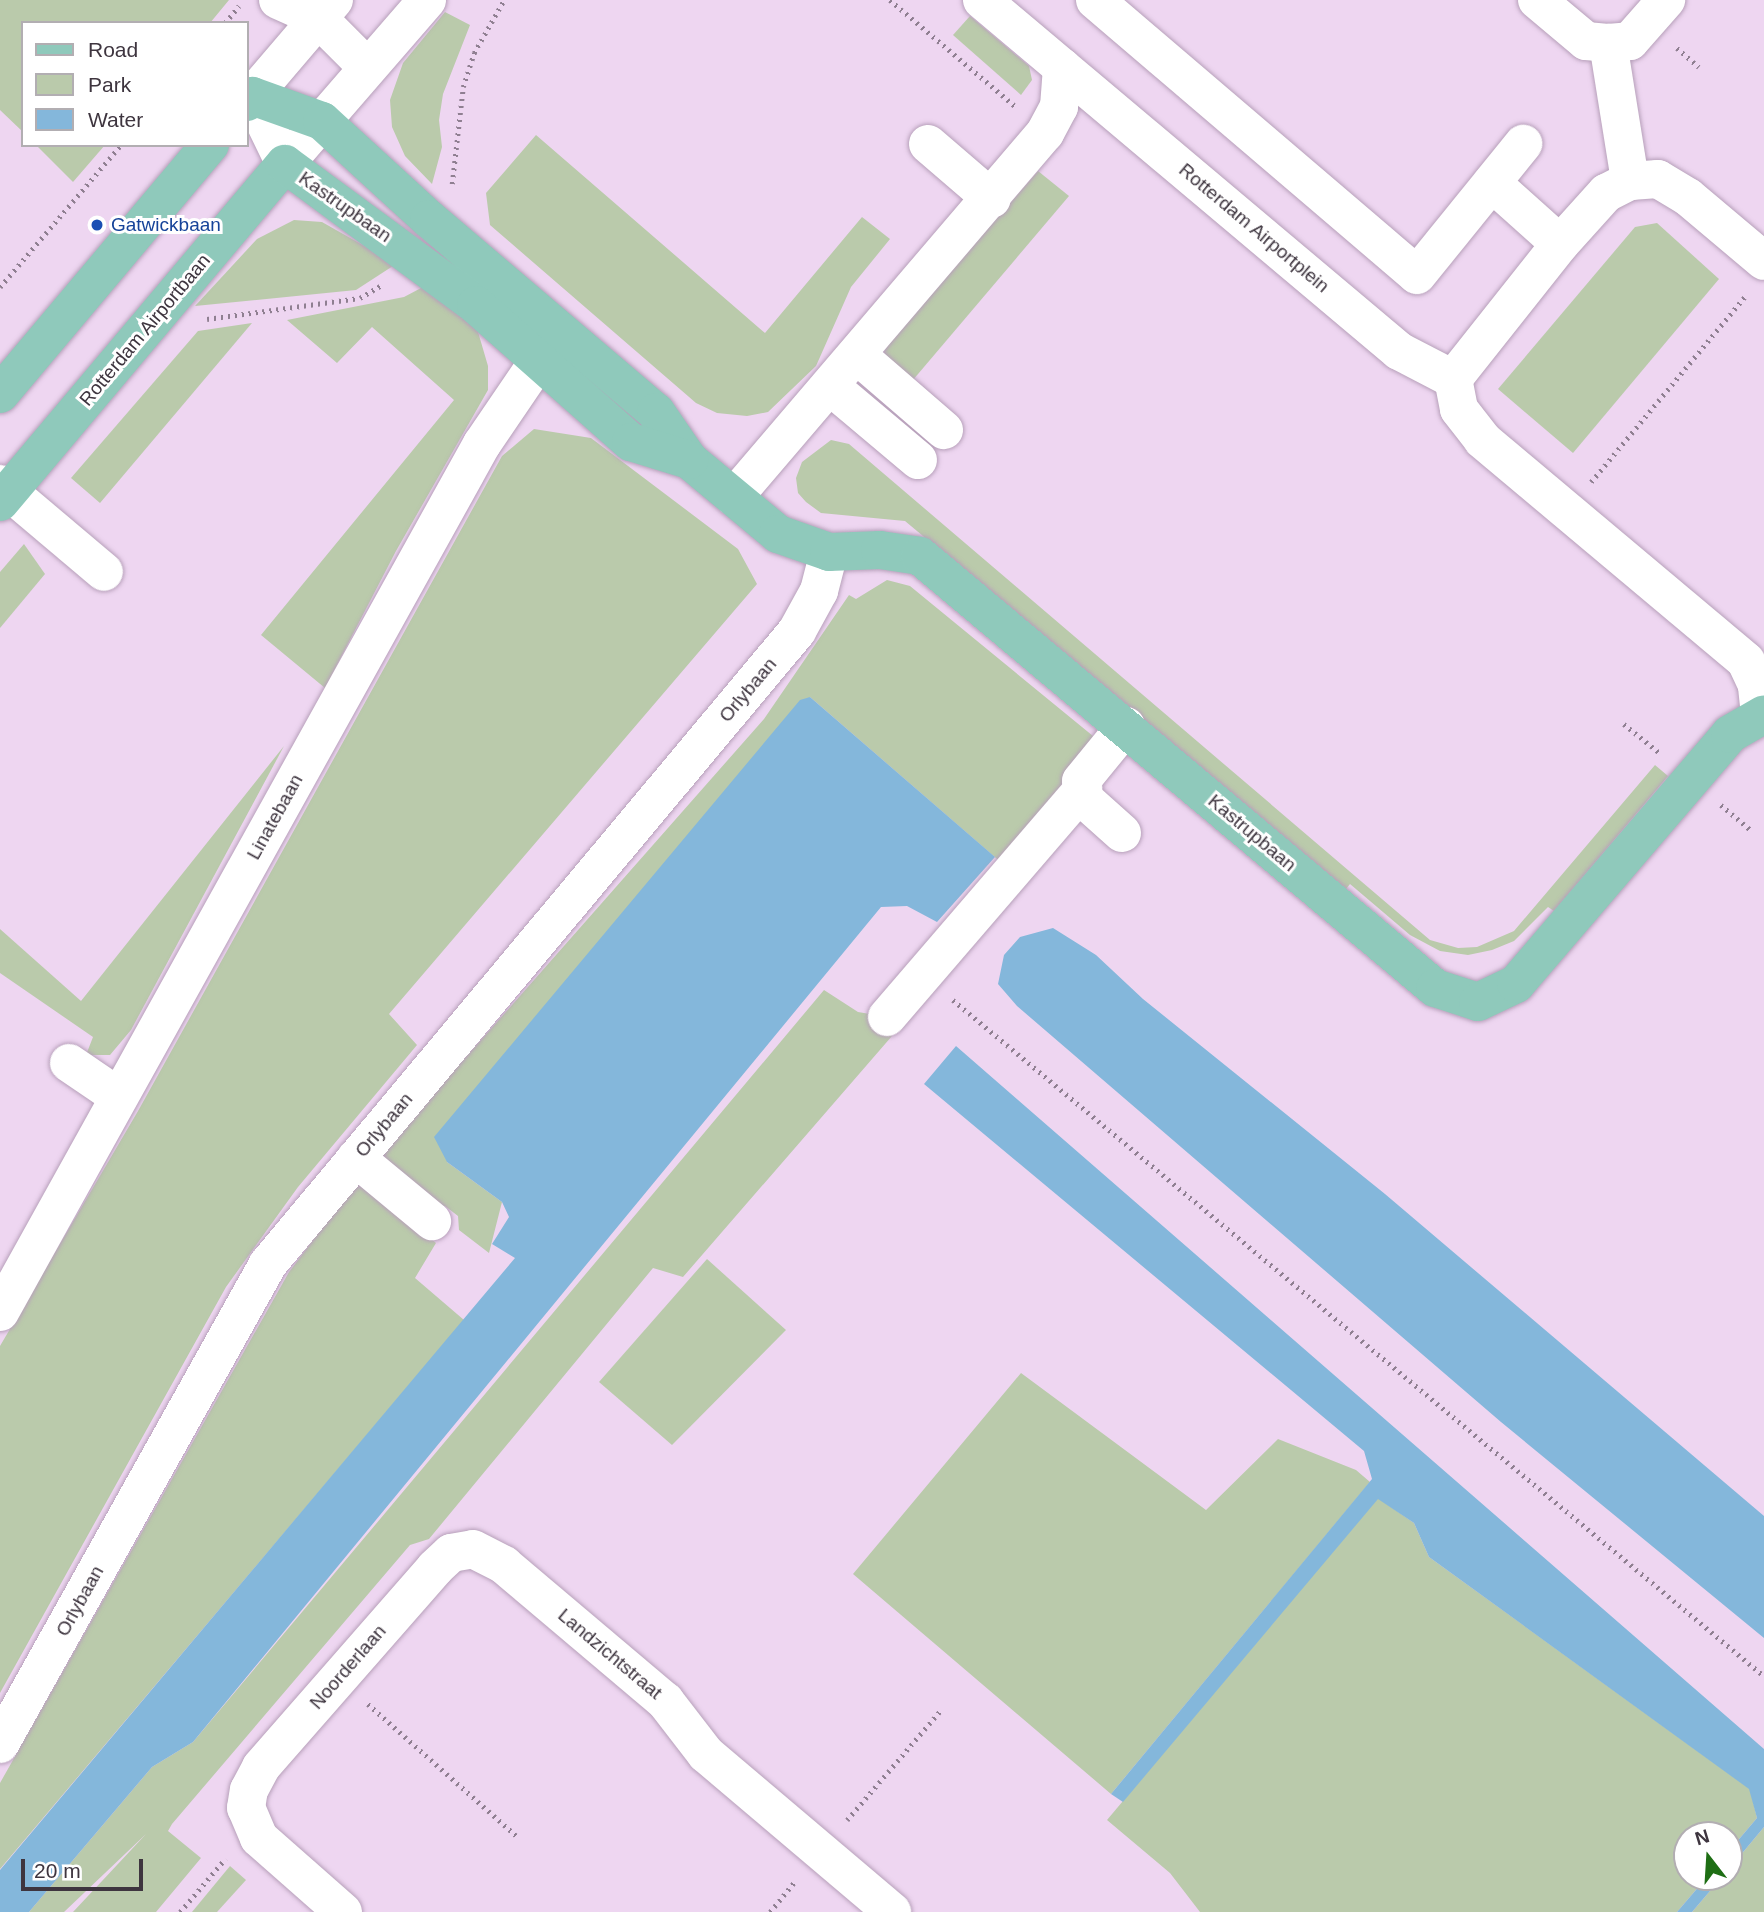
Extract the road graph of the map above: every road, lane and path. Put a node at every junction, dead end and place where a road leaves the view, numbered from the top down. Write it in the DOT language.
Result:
graph roads {
  1 [pos="244,0"];
  2 [pos="278,0"];
  3 [pos="505,0"];
  4 [pos="890,0"];
  5 [pos="982,0"];
  6 [pos="1095,0"];
  7 [pos="1537,0"];
  8 [pos="1666,0"];
  9 [pos="426,1"];
  10 [pos="326,9"];
  11 [pos="227,21"];
  12 [pos="1608,43"];
  13 [pos="366,66"];
  14 [pos="1062,67"];
  15 [pos="249,99"];
  16 [pos="322,121"];
  17 [pos="1045,133"];
  18 [pos="928,144"];
  19 [pos="1523,144"];
  20 [pos="119,147"];
  21 [pos="208,147"];
  22 [pos="285,164"];
  23 [pos="1630,181"];
  24 [pos="1492,184"];
  25 [pos="992,199"];
  26 [pos="429,219"];
  27 [pos="1560,244"];
  28 [pos="418,259"];
  29 [pos="1760,273"];
  30 [pos="0,287"];
  31 [pos="147,327"];
  32 [pos="560,328"];
  33 [pos="539,360"];
  34 [pos="836,379"];
  35 [pos="1453,379"];
  36 [pos="0,394"];
  37 [pos="689,460"];
  38 [pos="3,492"];
  39 [pos="734,497"];
  40 [pos="1568,509"];
  41 [pos="830,552"];
  42 [pos="104,572"];
  43 [pos="1762,715"];
  44 [pos="1126,726"];
  45 [pos="1083,789"];
  46 [pos="1122,833"];
  47 [pos="922,975"];
  48 [pos="887,1017"];
  49 [pos="69,1063"];
  50 [pos="119,1097"];
  51 [pos="356,1158"];
  52 [pos="432,1221"];
  53 [pos="2,1304"];
  54 [pos="473,1549"];
  55 [pos="1764,1676"];
  56 [pos="338,1678"];
  57 [pos="941,1710"];
  58 [pos="0,1744"];
  59 [pos="249,1816"];
  60 [pos="519,1838"];
  61 [pos="820,1852"];
  62 [pos="180,1912"];
  63 [pos="343,1912"];
  64 [pos="770,1912"];
  65 [pos="892,1912"];
  1 -- 11 [label="path"];
  2 -- 10 [label="street"];
  3 -- 26 [label="path"];
  4 -- 17 [label="path"];
  5 -- 14 [label="street, Rotterdam Airportplein"];
  6 -- 24 [label="street"];
  7 -- 12 [label="street"];
  8 -- 12 [label="street"];
  9 -- 13 [label="street, Rotterdam Airportbaan"];
  10 -- 13 [label="street"];
  10 -- 15 [label="street"];
  12 -- 23 [label="street"];
  13 -- 16 [label="street, Rotterdam Airportbaan"];
  14 -- 17 [label="street"];
  14 -- 35 [label="street, Rotterdam Airportplein"];
  15 -- 16 [label="main road, Kastrupbaan"];
  15 -- 22 [label="street, Kastrupbaan"];
  16 -- 22 [label="street, Rotterdam Airportbaan"];
  16 -- 26 [label="main road, Kastrupbaan"];
  17 -- 25 [label="street"];
  18 -- 25 [label="street"];
  19 -- 24 [label="street"];
  20 -- 30 [label="path"];
  21 -- 36 [label="main road"];
  22 -- 28 [label="main road, Kastrupbaan"];
  22 -- 31 [label="main road, Rotterdam Airportbaan"];
  23 -- 27 [label="street"];
  23 -- 29 [label="street"];
  24 -- 27 [label="street"];
  25 -- 34 [label="street"];
  26 -- 32 [label="main road, Kastrupbaan"];
  27 -- 35 [label="street"];
  28 -- 31 [label="path"];
  28 -- 33 [label="main road, Kastrupbaan"];
  29 -- 40 [label="path"];
  31 -- 38 [label="main road, Rotterdam Airportbaan"];
  32 -- 33 [label="street, Linatebaan"];
  32 -- 37 [label="main road, Kastrupbaan"];
  33 -- 37 [label="main road, Kastrupbaan"];
  33 -- 50 [label="street, Linatebaan"];
  34 -- 34 [label="street"];
  34 -- 39 [label="street"];
  35 -- 40 [label="street"];
  37 -- 39 [label="main road, Kastrupbaan"];
  38 -- 42 [label="street"];
  39 -- 41 [label="main road, Kastrupbaan"];
  40 -- 43 [label="street"];
  41 -- 44 [label="main road, Kastrupbaan"];
  41 -- 51 [label="street, Orlybaan"];
  43 -- 44 [label="main road, Kastrupbaan"];
  44 -- 45 [label="street"];
  45 -- 46 [label="street"];
  45 -- 47 [label="street"];
  47 -- 48 [label="street"];
  47 -- 55 [label="path"];
  49 -- 50 [label="street"];
  50 -- 53 [label="street, Linatebaan"];
  51 -- 52 [label="street"];
  51 -- 58 [label="street, Orlybaan"];
  54 -- 56 [label="street, Noorderlaan"];
  54 -- 61 [label="street, Landzichtstraat"];
  56 -- 59 [label="street, Noorderlaan"];
  56 -- 60 [label="path"];
  57 -- 61 [label="path"];
  59 -- 62 [label="path"];
  59 -- 63 [label="street"];
  61 -- 64 [label="path"];
  61 -- 65 [label="street, Landzichtstraat"];
}
